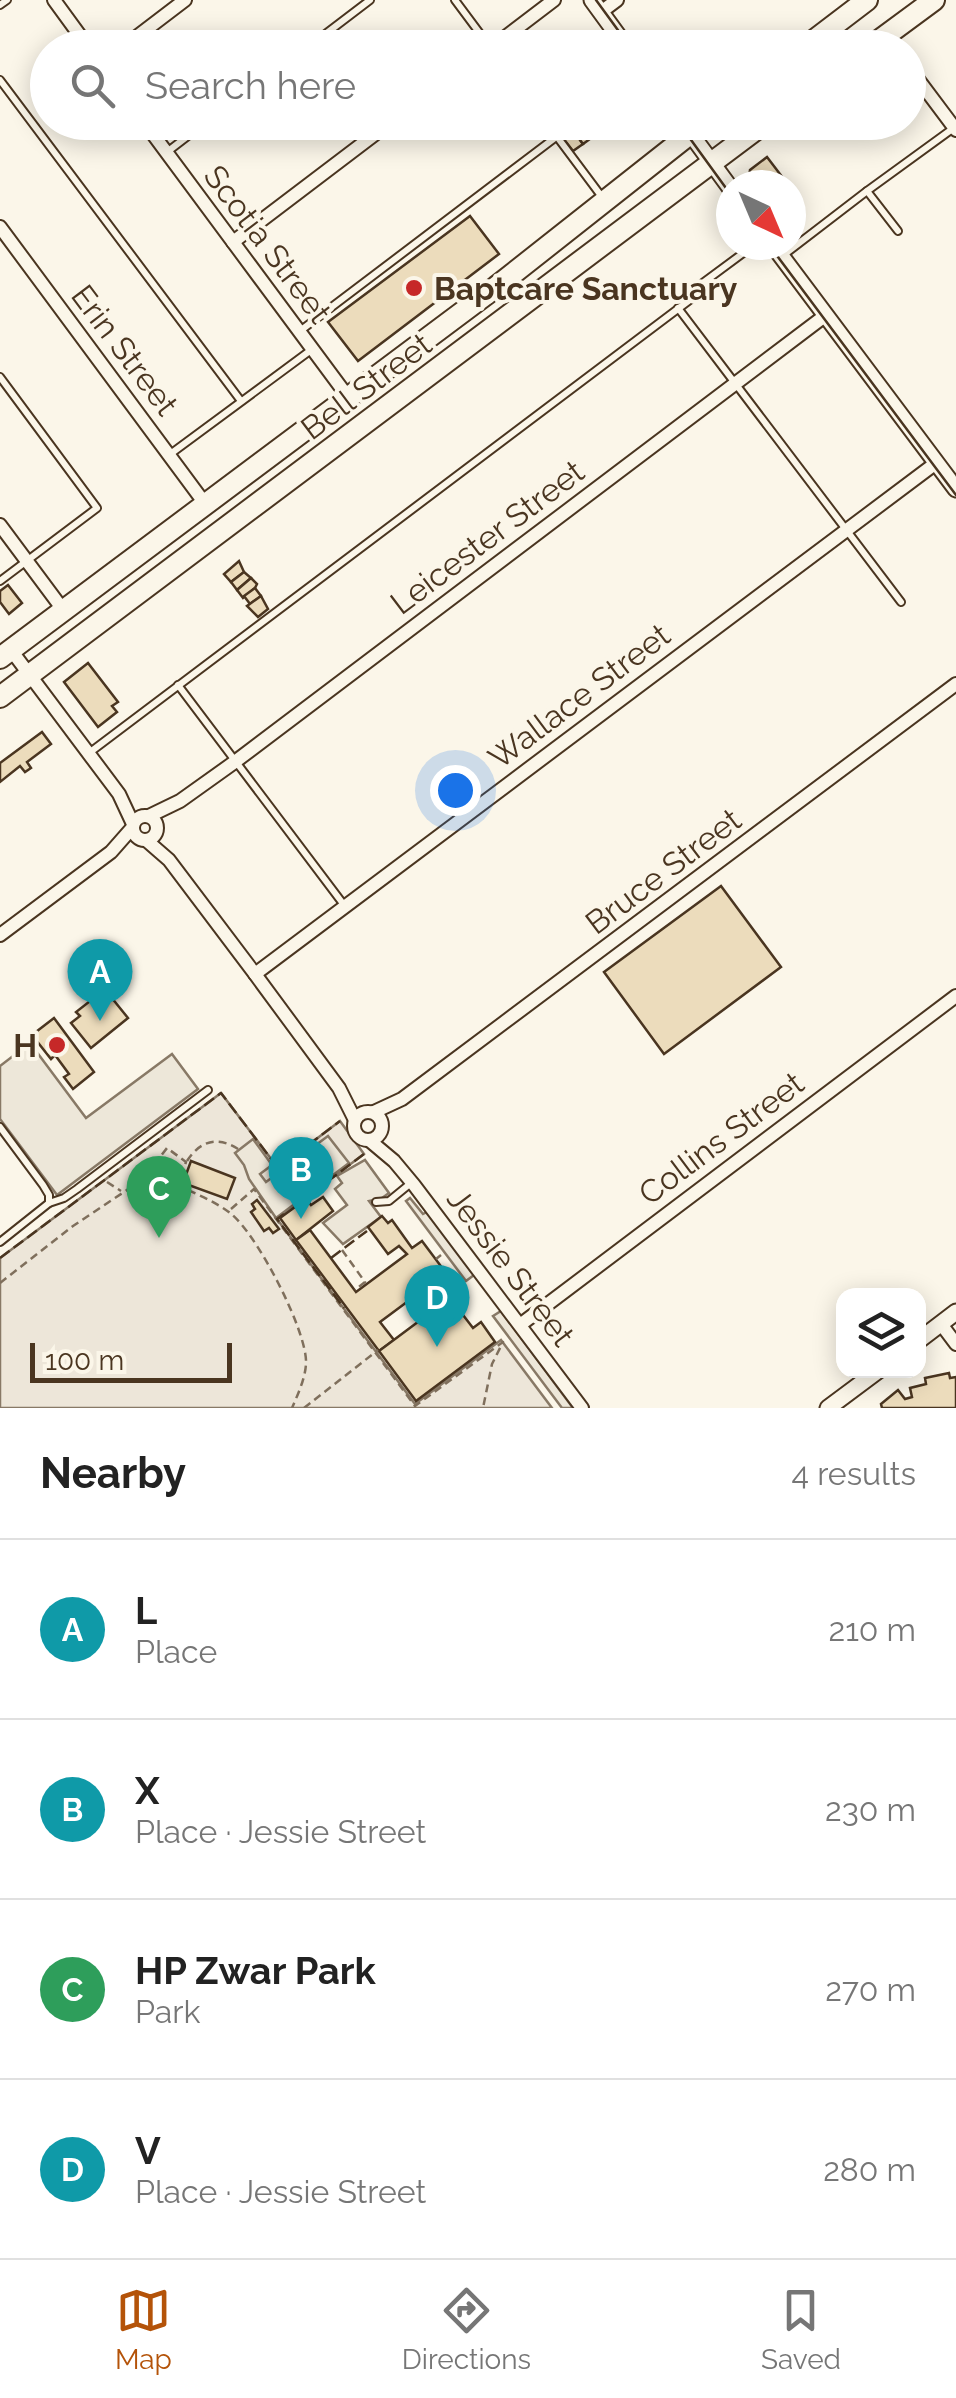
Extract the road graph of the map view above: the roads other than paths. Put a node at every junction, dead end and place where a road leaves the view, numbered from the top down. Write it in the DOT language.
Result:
graph roads {
  1 [pos="8,0"];
  2 [pos="54,0"];
  3 [pos="186,0"];
  4 [pos="370,0"];
  5 [pos="455,0"];
  6 [pos="554,0"];
  7 [pos="617,0"];
  8 [pos="867,0"];
  9 [pos="934,0"];
  10 [pos="0,6"];
  11 [pos="596,6"];
  12 [pos="76,30"];
  13 [pos="146,30"];
  14 [pos="330,30"];
  15 [pos="478,30"];
  16 [pos="515,30"];
  17 [pos="614,30"];
  18 [pos="828,30"];
  19 [pos="898,30"];
  20 [pos="0,80"];
  21 [pos="926,89"];
  22 [pos="30,120"];
  23 [pos="956,128"];
  24 [pos="45,140"];
  25 [pos="157,140"];
  26 [pos="182,140"];
  27 [pos="368,140"];
  28 [pos="552,140"];
  29 [pos="558,140"];
  30 [pos="677,140"];
  31 [pos="700,140"];
  32 [pos="743,140"];
  33 [pos="166,152"];
  34 [pos="712,165"];
  35 [pos="716,170"];
  36 [pos="866,190"];
  37 [pos="605,201"];
  38 [pos="0,228"];
  39 [pos="806,231"];
  40 [pos="898,232"];
  41 [pos="232,242"];
  42 [pos="734,260"];
  43 [pos="784,260"];
  44 [pos="678,308"];
  45 [pos="826,316"];
  46 [pos="299,332"];
  47 [pos="312,349"];
  48 [pos="0,376"];
  49 [pos="737,384"];
  50 [pos="348,397"];
  51 [pos="241,402"];
  52 [pos="169,455"];
  53 [pos="936,463"];
  54 [pos="956,489"];
  55 [pos="206,505"];
  56 [pos="0,524"];
  57 [pos="848,529"];
  58 [pos="27,561"];
  59 [pos="0,581"];
  60 [pos="901,602"];
  61 [pos="64,611"];
  62 [pos="5,654"];
  63 [pos="29,675"];
  64 [pos="178,684"];
  65 [pos="956,684"];
  66 [pos="0,696"];
  67 [pos="89,754"];
  68 [pos="236,761"];
  69 [pos="145,827"];
  70 [pos="345,906"];
  71 [pos="0,935"];
  72 [pos="255,974"];
  73 [pos="956,996"];
  74 [pos="208,1090"];
  75 [pos="402,1099"];
  76 [pos="365,1114"];
  77 [pos="0,1127"];
  78 [pos="382,1127"];
  79 [pos="369,1140"];
  80 [pos="394,1161"];
  81 [pos="412,1182"];
  82 [pos="49,1202"];
  83 [pos="376,1202"];
  84 [pos="0,1242"];
  85 [pos="956,1312"];
  86 [pos="941,1324"];
  87 [pos="520,1325"];
  88 [pos="926,1335"];
  89 [pos="956,1344"];
  90 [pos="869,1378"];
  91 [pos="833,1407"];
  92 [pos="582,1408"];
  1 -- 10 [label="lane"];
  2 -- 12 [label="street"];
  3 -- 13 [label="street"];
  4 -- 14 [label="lane"];
  5 -- 15 [label="lane"];
  6 -- 16 [label="street"];
  7 -- 11 [label="street"];
  8 -- 18 [label="highway"];
  9 -- 19 [label="highway"];
  11 -- 17 [label="street"];
  20 -- 22 [label="lane"];
  21 -- 23 [label="street"];
  23 -- 36 [label="lane"];
  24 -- 51 [label="lane"];
  25 -- 33 [label="street, Scotia Street"];
  26 -- 33 [label="lane"];
  27 -- 41 [label="street"];
  28 -- 46 [label="lane"];
  29 -- 37 [label="lane"];
  30 -- 37 [label="highway, Bell Street"];
  31 -- 34 [label="street"];
  32 -- 34 [label="highway, Bell Street"];
  33 -- 41 [label="street, Scotia Street"];
  34 -- 35 [label="street"];
  34 -- 63 [label="highway, Bell Street"];
  36 -- 39 [label="lane"];
  36 -- 40 [label="lane"];
  37 -- 50 [label="highway, Bell Street"];
  38 -- 52 [label="street, Erin Street"];
  41 -- 46 [label="street, Scotia Street"];
  42 -- 44 [label="lane"];
  43 -- 45 [label="street"];
  44 -- 49 [label="lane"];
  44 -- 64 [label="lane"];
  45 -- 49 [label="street, Leicester Street"];
  45 -- 53 [label="street"];
  46 -- 47 [label="street, Scotia Street"];
  47 -- 50 [label="street, Scotia Street"];
  47 -- 51 [label="lane"];
  48 -- 58 [label="lane"];
  49 -- 57 [label="lane"];
  49 -- 68 [label="street, Leicester Street"];
  50 -- 55 [label="highway, Bell Street"];
  51 -- 52 [label="lane"];
  52 -- 55 [label="street, Erin Street"];
  53 -- 54 [label="street"];
  53 -- 57 [label="street, Wallace Street"];
  55 -- 61 [label="highway, Bell Street"];
  56 -- 58 [label="street"];
  57 -- 60 [label="lane"];
  57 -- 70 [label="street, Wallace Street"];
  58 -- 59 [label="lane"];
  58 -- 61 [label="street"];
  61 -- 62 [label="highway, Bell Street"];
  62 -- 63 [label="street"];
  63 -- 66 [label="highway, Bell Street"];
  63 -- 67 [label="street"];
  64 -- 67 [label="lane"];
  64 -- 68 [label="lane"];
  65 -- 75 [label="street, Bruce Street"];
  67 -- 69 [label="street"];
  68 -- 69 [label="street, Leicester Street"];
  68 -- 70 [label="lane"];
  69 -- 71 [label="street, Leicester Street"];
  69 -- 72 [label="street"];
  70 -- 72 [label="street, Wallace Street"];
  72 -- 76 [label="street"];
  73 -- 87 [label="street, Collins Street"];
  74 -- 82 [label="lane"];
  75 -- 76 [label="street, Bruce Street"];
  75 -- 78 [label="street, Bruce Street"];
  76 -- 78 [label="street"];
  76 -- 79 [label="street"];
  77 -- 82 [label="lane"];
  78 -- 79 [label="street"];
  78 -- 80 [label="street, Jessie Street"];
  79 -- 80 [label="street, Jessie Street"];
  80 -- 81 [label="street, Jessie Street"];
  81 -- 83 [label="lane"];
  81 -- 87 [label="street, Jessie Street"];
  82 -- 84 [label="lane"];
  85 -- 86 [label="street"];
  86 -- 88 [label="street"];
  86 -- 89 [label="street"];
  87 -- 92 [label="street, Jessie Street"];
  90 -- 91 [label="street"];
}
